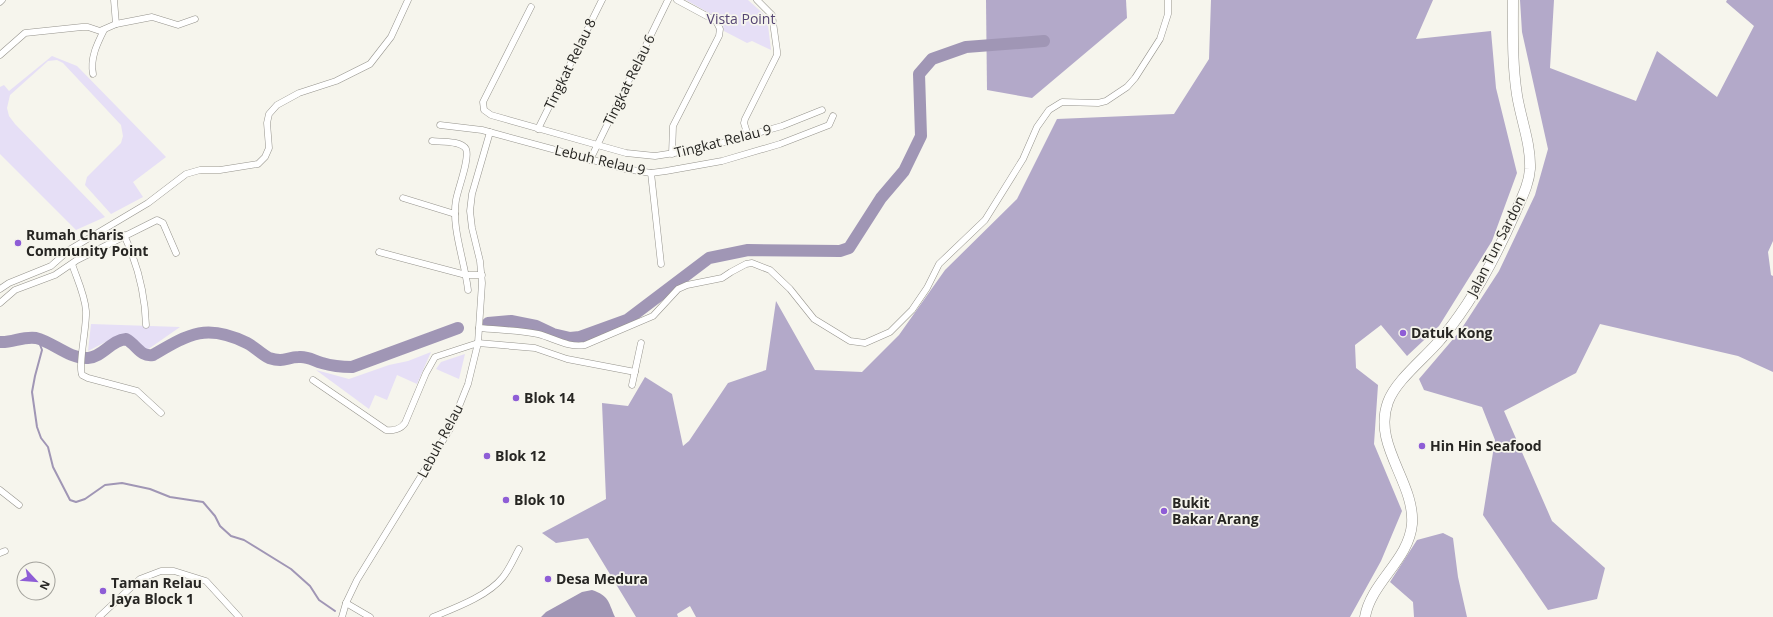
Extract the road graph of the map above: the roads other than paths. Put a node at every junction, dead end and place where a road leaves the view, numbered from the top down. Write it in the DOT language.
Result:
graph roads {
  1 [pos="114,0"];
  2 [pos="408,0"];
  3 [pos="602,0"];
  4 [pos="668,0"];
  5 [pos="677,0"];
  6 [pos="757,0"];
  7 [pos="1168,0"];
  8 [pos="1513,0"];
  9 [pos="531,7"];
  10 [pos="195,20"];
  11 [pos="116,24"];
  12 [pos="104,30"];
  13 [pos="0,55"];
  14 [pos="93,74"];
  15 [pos="822,110"];
  16 [pos="832,116"];
  17 [pos="440,125"];
  18 [pos="538,129"];
  19 [pos="490,132"];
  20 [pos="748,136"];
  21 [pos="432,141"];
  22 [pos="597,145"];
  23 [pos="672,154"];
  24 [pos="590,160"];
  25 [pos="651,172"];
  26 [pos="403,198"];
  27 [pos="455,214"];
  28 [pos="124,235"];
  29 [pos="379,252"];
  30 [pos="176,253"];
  31 [pos="72,264"];
  32 [pos="661,264"];
  33 [pos="466,275"];
  34 [pos="482,275"];
  35 [pos="0,290"];
  36 [pos="468,290"];
  37 [pos="0,303"];
  38 [pos="146,325"];
  39 [pos="479,328"];
  40 [pos="478,343"];
  41 [pos="641,343"];
  42 [pos="635,372"];
  43 [pos="313,380"];
  44 [pos="632,385"];
  45 [pos="161,413"];
  46 [pos="0,490"];
  47 [pos="19,505"];
  48 [pos="519,549"];
  49 [pos="346,603"];
  50 [pos="99,617"];
  51 [pos="239,617"];
  52 [pos="342,617"];
  53 [pos="370,617"];
  54 [pos="433,617"];
  55 [pos="1365,617"];
  1 -- 11 [label="street"];
  2 -- 35 [label="street"];
  3 -- 18 [label="street, Tingkat Relau 8"];
  4 -- 22 [label="street, Tingkat Relau 6"];
  5 -- 23 [label="street"];
  6 -- 20 [label="street"];
  7 -- 39 [label="street"];
  8 -- 55 [label="main road, Jalan Tun Sardon"];
  9 -- 18 [label="street, Tingkat Relau 9"];
  10 -- 11 [label="street"];
  11 -- 12 [label="street"];
  12 -- 13 [label="street"];
  12 -- 14 [label="street"];
  15 -- 20 [label="street, Tingkat Relau 9"];
  16 -- 25 [label="street, Lebuh Relau 9"];
  17 -- 19 [label="street, Lebuh Relau 9"];
  18 -- 22 [label="street, Tingkat Relau 9"];
  19 -- 24 [label="street, Lebuh Relau 9"];
  19 -- 34 [label="street, Lebuh Relau"];
  20 -- 23 [label="street, Tingkat Relau 9"];
  21 -- 27 [label="street"];
  22 -- 23 [label="street, Tingkat Relau 9"];
  22 -- 24 [label="street, Tingkat Relau 6"];
  24 -- 25 [label="street, Lebuh Relau 9"];
  25 -- 32 [label="street"];
  26 -- 27 [label="street"];
  27 -- 33 [label="street"];
  28 -- 30 [label="street"];
  28 -- 31 [label="street"];
  28 -- 38 [label="street"];
  29 -- 33 [label="street"];
  31 -- 37 [label="street"];
  31 -- 45 [label="street"];
  33 -- 34 [label="street"];
  33 -- 36 [label="street"];
  34 -- 39 [label="street, Lebuh Relau"];
  39 -- 40 [label="street, Lebuh Relau"];
  40 -- 42 [label="street"];
  40 -- 43 [label="street"];
  40 -- 49 [label="street, Lebuh Relau"];
  41 -- 42 [label="street"];
  42 -- 44 [label="street"];
  46 -- 47 [label="street"];
  48 -- 54 [label="street"];
  49 -- 52 [label="street, Lebuh Relau"];
  49 -- 53 [label="street"];
  50 -- 51 [label="street"];
}
